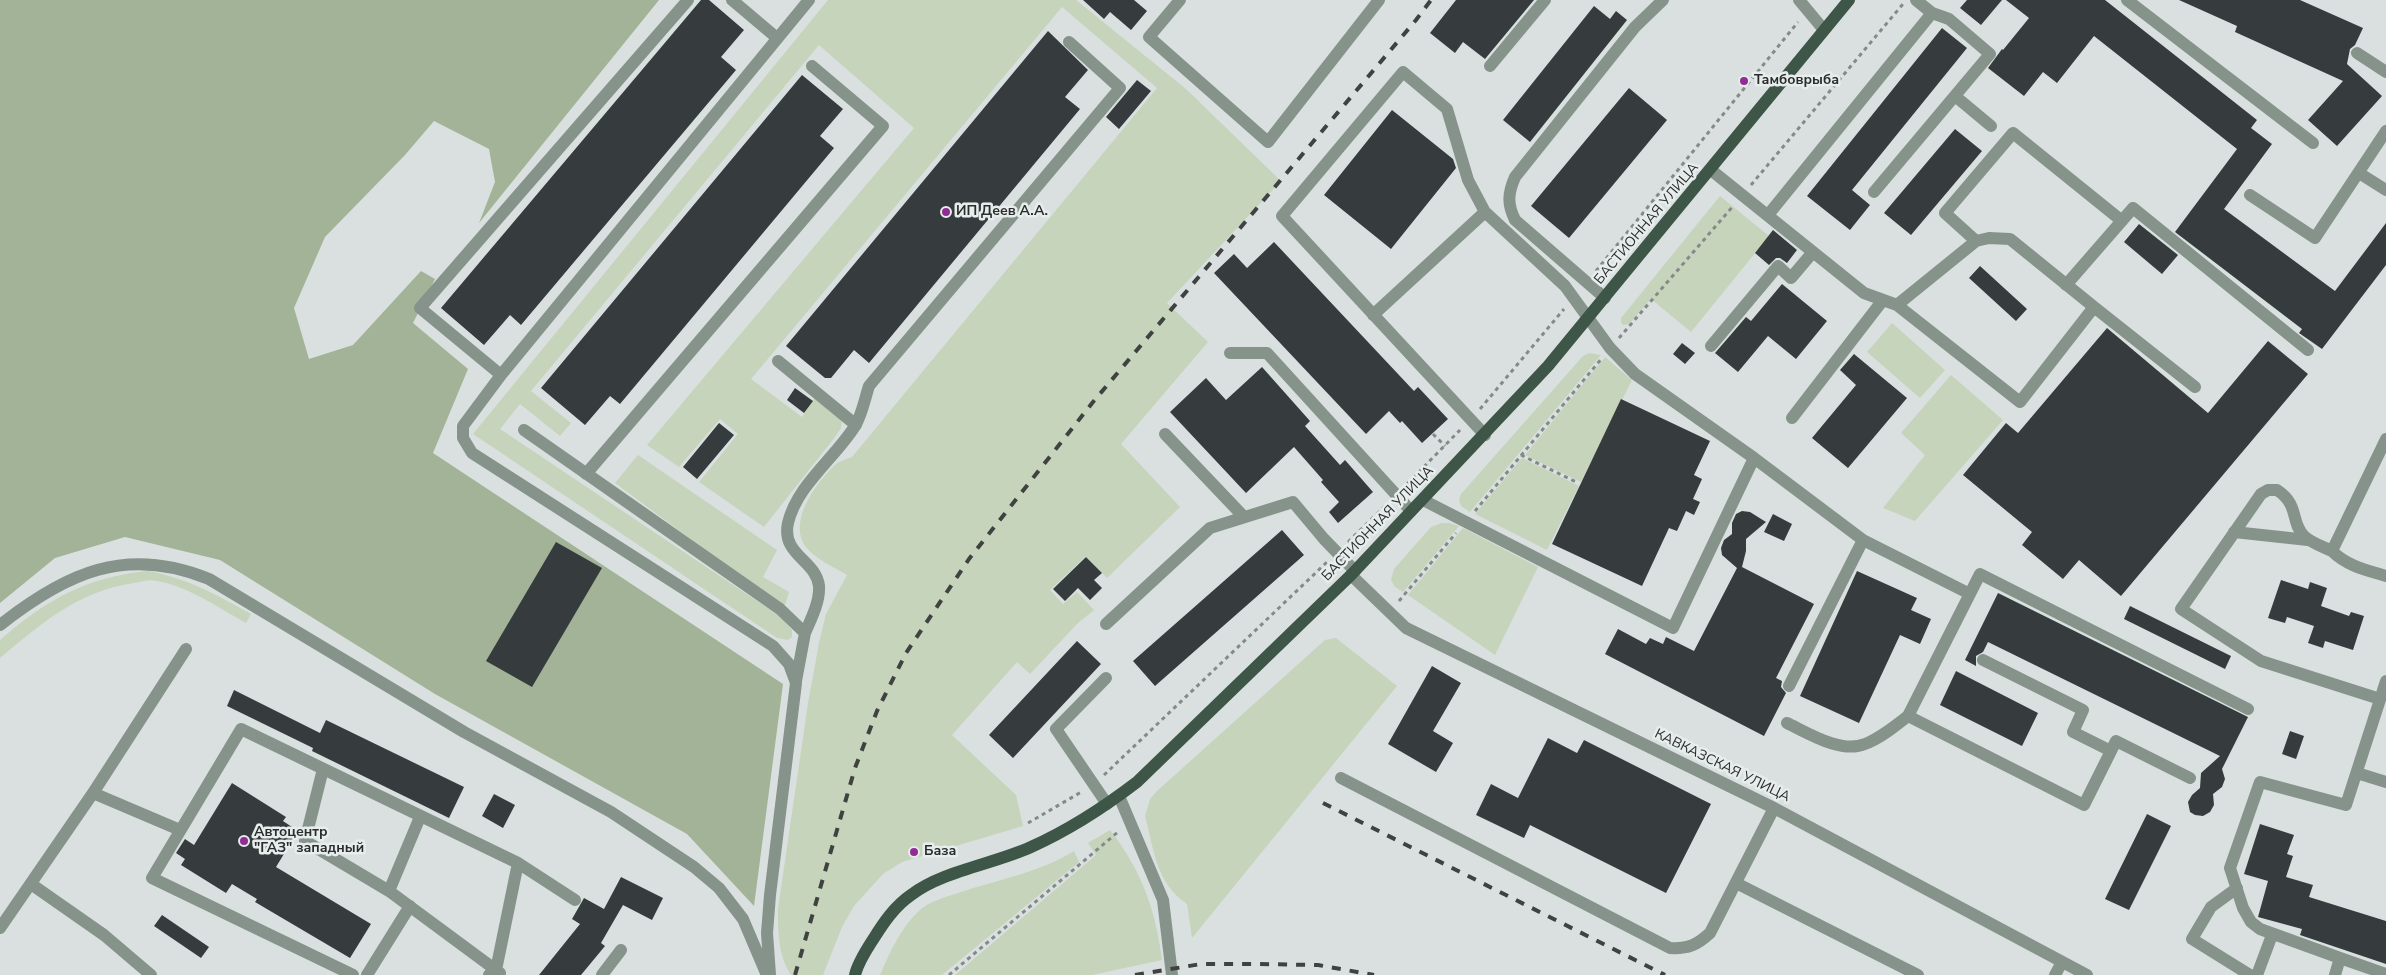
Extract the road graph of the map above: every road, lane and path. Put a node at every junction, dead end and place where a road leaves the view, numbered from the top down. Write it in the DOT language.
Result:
graph roads {
  1 [pos="688,0"];
  2 [pos="732,0"];
  3 [pos="809,0"];
  4 [pos="1180,0"];
  5 [pos="1379,0"];
  6 [pos="1546,0"];
  7 [pos="1663,0"];
  8 [pos="1798,0"];
  9 [pos="1849,0"];
  10 [pos="1907,0"];
  11 [pos="1916,0"];
  12 [pos="2127,0"];
  13 [pos="1808,10"];
  14 [pos="1932,13"];
  15 [pos="1824,30"];
  16 [pos="778,38"];
  17 [pos="1068,42"];
  18 [pos="2357,53"];
  19 [pos="812,66"];
  20 [pos="1490,66"];
  21 [pos="2386,72"];
  22 [pos="1955,96"];
  23 [pos="1990,126"];
  24 [pos="2386,131"];
  25 [pos="2313,143"];
  26 [pos="1711,170"];
  27 [pos="2359,173"];
  28 [pos="2386,190"];
  29 [pos="1874,192"];
  30 [pos="1742,195"];
  31 [pos="2250,195"];
  32 [pos="1485,212"];
  33 [pos="1768,215"];
  34 [pos="2122,222"];
  35 [pos="1976,241"];
  36 [pos="1813,252"];
  37 [pos="1587,282"];
  38 [pos="2066,285"];
  39 [pos="1574,297"];
  40 [pos="1605,298"];
  41 [pos="1883,300"];
  42 [pos="1897,305"];
  43 [pos="2094,307"];
  44 [pos="1373,315"];
  45 [pos="1589,317"];
  46 [pos="1711,346"];
  47 [pos="1610,348"];
  48 [pos="2308,350"];
  49 [pos="1230,353"];
  50 [pos="778,361"];
  51 [pos="501,376"];
  52 [pos="2194,387"];
  53 [pos="1792,418"];
  54 [pos="1470,420"];
  55 [pos="856,424"];
  56 [pos="524,430"];
  57 [pos="1165,434"];
  58 [pos="1433,434"];
  59 [pos="1485,435"];
  60 [pos="2386,438"];
  61 [pos="1445,446"];
  62 [pos="1521,455"];
  63 [pos="1754,458"];
  64 [pos="586,474"];
  65 [pos="1578,484"];
  66 [pos="1396,494"];
  67 [pos="1423,500"];
  68 [pos="1411,511"];
  69 [pos="1244,517"];
  70 [pos="1466,522"];
  71 [pos="2234,532"];
  72 [pos="1863,540"];
  73 [pos="2308,540"];
  74 [pos="2332,551"];
  75 [pos="1338,552"];
  76 [pos="1353,573"];
  77 [pos="2386,576"];
  78 [pos="1970,594"];
  79 [pos="1390,612"];
  80 [pos="1106,624"];
  81 [pos="0,625"];
  82 [pos="805,634"];
  83 [pos="186,649"];
  84 [pos="1983,660"];
  85 [pos="1106,678"];
  86 [pos="2386,681"];
  87 [pos="796,683"];
  88 [pos="1790,686"];
  89 [pos="2380,699"];
  90 [pos="2248,709"];
  91 [pos="1908,716"];
  92 [pos="1787,723"];
  93 [pos="2111,751"];
  94 [pos="323,769"];
  95 [pos="2357,773"];
  96 [pos="1341,778"];
  97 [pos="2190,778"];
  98 [pos="2386,782"];
  99 [pos="1094,785"];
  100 [pos="93,792"];
  101 [pos="1119,796"];
  102 [pos="1108,804"];
  103 [pos="1774,808"];
  104 [pos="420,816"];
  105 [pos="1130,822"];
  106 [pos="1028,823"];
  107 [pos="180,830"];
  108 [pos="518,863"];
  109 [pos="1736,883"];
  110 [pos="31,884"];
  111 [pos="2236,888"];
  112 [pos="389,891"];
  113 [pos="575,900"];
  114 [pos="410,906"];
  115 [pos="0,927"];
  116 [pos="2272,935"];
  117 [pos="620,950"];
  118 [pos="2340,958"];
  119 [pos="2062,962"];
  120 [pos="496,973"];
  121 [pos="854,973"];
  122 [pos="2386,974"];
  123 [pos="151,975"];
  124 [pos="353,975"];
  125 [pos="367,975"];
  126 [pos="602,975"];
  127 [pos="768,975"];
  128 [pos="949,975"];
  129 [pos="1172,975"];
  130 [pos="1918,975"];
  131 [pos="2055,975"];
  132 [pos="2088,975"];
  133 [pos="2250,975"];
  134 [pos="2257,975"];
  135 [pos="2335,975"];
  1 -- 51 [label="street"];
  2 -- 16 [label="street"];
  3 -- 16 [label="street"];
  4 -- 5 [label="street"];
  6 -- 20 [label="street"];
  7 -- 37 [label="street"];
  8 -- 13 [label="street"];
  9 -- 15 [label="main road, БАСТИОННАЯ УЛИЦА"];
  10 -- 30 [label="path"];
  11 -- 14 [label="street"];
  12 -- 25 [label="street"];
  13 -- 15 [label="street"];
  13 -- 37 [label="path"];
  14 -- 22 [label="street"];
  14 -- 33 [label="street"];
  15 -- 26 [label="main road, БАСТИОННАЯ УЛИЦА"];
  16 -- 51 [label="street"];
  17 -- 55 [label="street"];
  18 -- 21 [label="street"];
  19 -- 64 [label="street"];
  22 -- 23 [label="street"];
  22 -- 29 [label="street"];
  24 -- 27 [label="street"];
  26 -- 30 [label="street"];
  26 -- 40 [label="main road, БАСТИОННАЯ УЛИЦА"];
  27 -- 28 [label="street"];
  27 -- 31 [label="street"];
  30 -- 33 [label="street"];
  30 -- 47 [label="path"];
  32 -- 39 [label="street"];
  32 -- 44 [label="street"];
  32 -- 44 [label="street"];
  33 -- 36 [label="street"];
  34 -- 35 [label="street"];
  34 -- 38 [label="street"];
  34 -- 48 [label="street"];
  35 -- 38 [label="street"];
  35 -- 42 [label="street"];
  36 -- 41 [label="street"];
  36 -- 46 [label="street"];
  37 -- 40 [label="street"];
  38 -- 43 [label="street"];
  39 -- 45 [label="street"];
  39 -- 54 [label="path"];
  40 -- 45 [label="main road, БАСТИОННАЯ УЛИЦА"];
  41 -- 42 [label="street"];
  41 -- 53 [label="street"];
  42 -- 43 [label="street"];
  43 -- 52 [label="street"];
  44 -- 54 [label="street"];
  45 -- 47 [label="street"];
  45 -- 59 [label="main road, БАСТИОННАЯ УЛИЦА"];
  47 -- 62 [label="path"];
  47 -- 63 [label="street"];
  49 -- 66 [label="street"];
  50 -- 55 [label="street"];
  51 -- 87 [label="street"];
  54 -- 59 [label="street"];
  54 -- 61 [label="path"];
  55 -- 82 [label="street"];
  56 -- 64 [label="street"];
  57 -- 69 [label="street"];
  58 -- 61 [label="path"];
  59 -- 67 [label="main road, БАСТИОННАЯ УЛИЦА"];
  60 -- 74 [label="street"];
  61 -- 66 [label="path"];
  62 -- 65 [label="path"];
  62 -- 70 [label="path"];
  63 -- 70 [label="street"];
  63 -- 72 [label="street"];
  64 -- 82 [label="street"];
  66 -- 68 [label="street"];
  66 -- 75 [label="path"];
  67 -- 68 [label="main road, БАСТИОННАЯ УЛИЦА"];
  67 -- 70 [label="street"];
  68 -- 76 [label="main road, БАСТИОННАЯ УЛИЦА"];
  69 -- 75 [label="street, КАВКАЗСКАЯ УЛИЦА"];
  69 -- 80 [label="street"];
  70 -- 79 [label="path"];
  71 -- 73 [label="street"];
  71 -- 73 [label="street"];
  71 -- 89 [label="street"];
  72 -- 78 [label="street"];
  72 -- 88 [label="street"];
  73 -- 74 [label="street"];
  74 -- 77 [label="street"];
  75 -- 76 [label="street, КАВКАЗСКАЯ УЛИЦА"];
  75 -- 99 [label="path"];
  76 -- 79 [label="street, КАВКАЗСКАЯ УЛИЦА"];
  76 -- 101 [label="main road, БАСТИОННАЯ УЛИЦА"];
  78 -- 90 [label="street"];
  78 -- 91 [label="street"];
  79 -- 103 [label="street, КАВКАЗСКАЯ УЛИЦА"];
  81 -- 127 [label="street"];
  82 -- 87 [label="street"];
  83 -- 100 [label="street"];
  84 -- 93 [label="street"];
  85 -- 99 [label="street"];
  86 -- 89 [label="street"];
  87 -- 127 [label="street"];
  89 -- 95 [label="street"];
  91 -- 92 [label="street"];
  91 -- 93 [label="street"];
  93 -- 97 [label="street"];
  94 -- 104 [label="street"];
  94 -- 107 [label="street"];
  94 -- 112 [label="street"];
  95 -- 98 [label="street"];
  95 -- 111 [label="street"];
  96 -- 109 [label="street"];
  99 -- 102 [label="street"];
  99 -- 106 [label="path"];
  100 -- 107 [label="street"];
  100 -- 110 [label="street"];
  101 -- 102 [label="main road, БАСТИОННАЯ УЛИЦА"];
  101 -- 105 [label="street"];
  102 -- 121 [label="main road, БАСТИОННАЯ УЛИЦА"];
  103 -- 109 [label="street"];
  103 -- 119 [label="street, КАВКАЗСКАЯ УЛИЦА"];
  104 -- 108 [label="street"];
  104 -- 112 [label="street"];
  105 -- 128 [label="path"];
  105 -- 129 [label="street"];
  107 -- 124 [label="street"];
  108 -- 113 [label="street"];
  108 -- 120 [label="street"];
  109 -- 130 [label="street"];
  110 -- 115 [label="street"];
  110 -- 123 [label="street"];
  111 -- 116 [label="street"];
  111 -- 133 [label="street"];
  112 -- 114 [label="street"];
  114 -- 120 [label="street"];
  114 -- 125 [label="street"];
  116 -- 118 [label="street"];
  116 -- 134 [label="street"];
  117 -- 126 [label="street"];
  118 -- 122 [label="street"];
  118 -- 135 [label="street"];
  119 -- 131 [label="street"];
  119 -- 132 [label="street, КАВКАЗСКАЯ УЛИЦА"];
}
